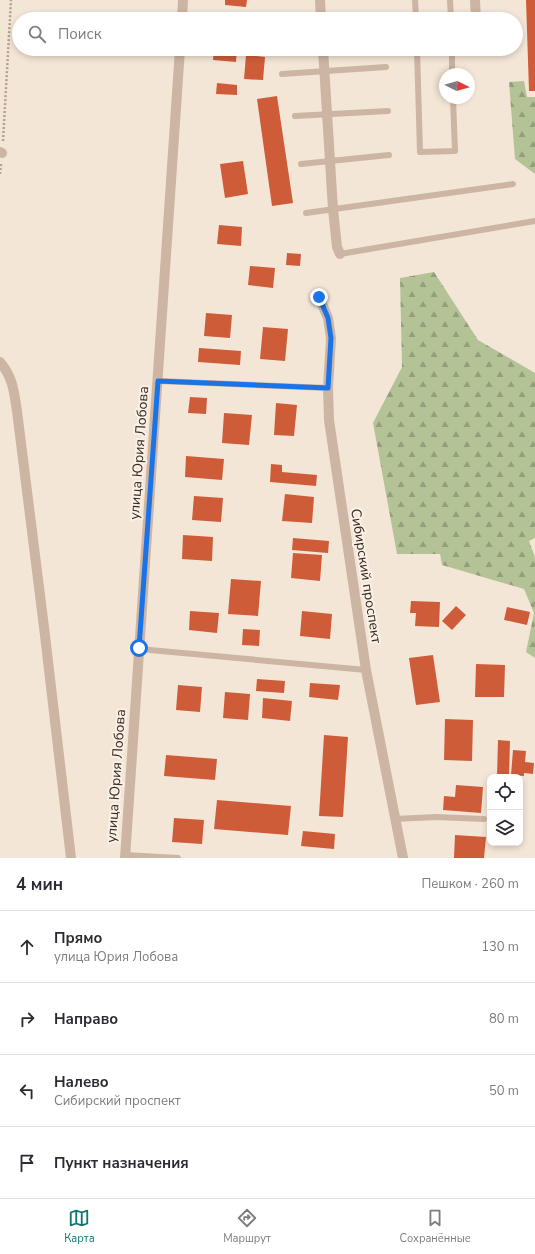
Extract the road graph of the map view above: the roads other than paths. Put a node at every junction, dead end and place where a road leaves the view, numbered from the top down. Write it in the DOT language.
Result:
graph roads {
  1 [pos="183,0"];
  2 [pos="320,0"];
  3 [pos="415,0"];
  4 [pos="450,0"];
  5 [pos="475,0"];
  6 [pos="182,12"];
  7 [pos="321,12"];
  8 [pos="416,12"];
  9 [pos="451,12"];
  10 [pos="476,12"];
  11 [pos="180,56"];
  12 [pos="323,56"];
  13 [pos="417,56"];
  14 [pos="452,56"];
  15 [pos="386,67"];
  16 [pos="452,68"];
  17 [pos="324,71"];
  18 [pos="282,74"];
  19 [pos="453,104"];
  20 [pos="388,111"];
  21 [pos="327,114"];
  22 [pos="295,116"];
  23 [pos="389,155"];
  24 [pos="330,161"];
  25 [pos="301,164"];
  26 [pos="512,184"];
  27 [pos="333,209"];
  28 [pos="306,213"];
  29 [pos="535,220"];
  30 [pos="340,254"];
  31 [pos="319,297"];
  32 [pos="0,362"];
  33 [pos="158,381"];
  34 [pos="328,388"];
  35 [pos="139,648"];
  36 [pos="366,670"];
  37 [pos="395,819"];
  38 [pos="484,819"];
  39 [pos="125,856"];
  40 [pos="70,858"];
  41 [pos="178,858"];
  42 [pos="403,858"];
  1 -- 6 [label="street"];
  2 -- 7 [label="street"];
  3 -- 8 [label="lane"];
  4 -- 9 [label="lane"];
  5 -- 10 [label="street"];
  11 -- 33 [label="street, улица Юрия Лобова"];
  12 -- 17 [label="street"];
  13 -- 19 [label="lane"];
  14 -- 16 [label="lane"];
  15 -- 17 [label="lane"];
  17 -- 18 [label="lane"];
  17 -- 21 [label="street"];
  20 -- 21 [label="lane"];
  21 -- 22 [label="lane"];
  21 -- 24 [label="street"];
  23 -- 24 [label="lane"];
  24 -- 25 [label="lane"];
  24 -- 27 [label="street"];
  26 -- 27 [label="lane"];
  27 -- 28 [label="lane"];
  27 -- 30 [label="street"];
  29 -- 30 [label="lane"];
  31 -- 34 [label="street, Сибирский проспект"];
  32 -- 40 [label="street"];
  33 -- 34 [label="lane"];
  33 -- 35 [label="street, улица Юрия Лобова"];
  34 -- 36 [label="street, Сибирский проспект"];
  35 -- 36 [label="lane"];
  35 -- 39 [label="street, улица Юрия Лобова"];
  36 -- 37 [label="street, Сибирский проспект"];
  37 -- 38 [label="lane"];
  37 -- 42 [label="street, Сибирский проспект"];
  39 -- 41 [label="lane"];
}
